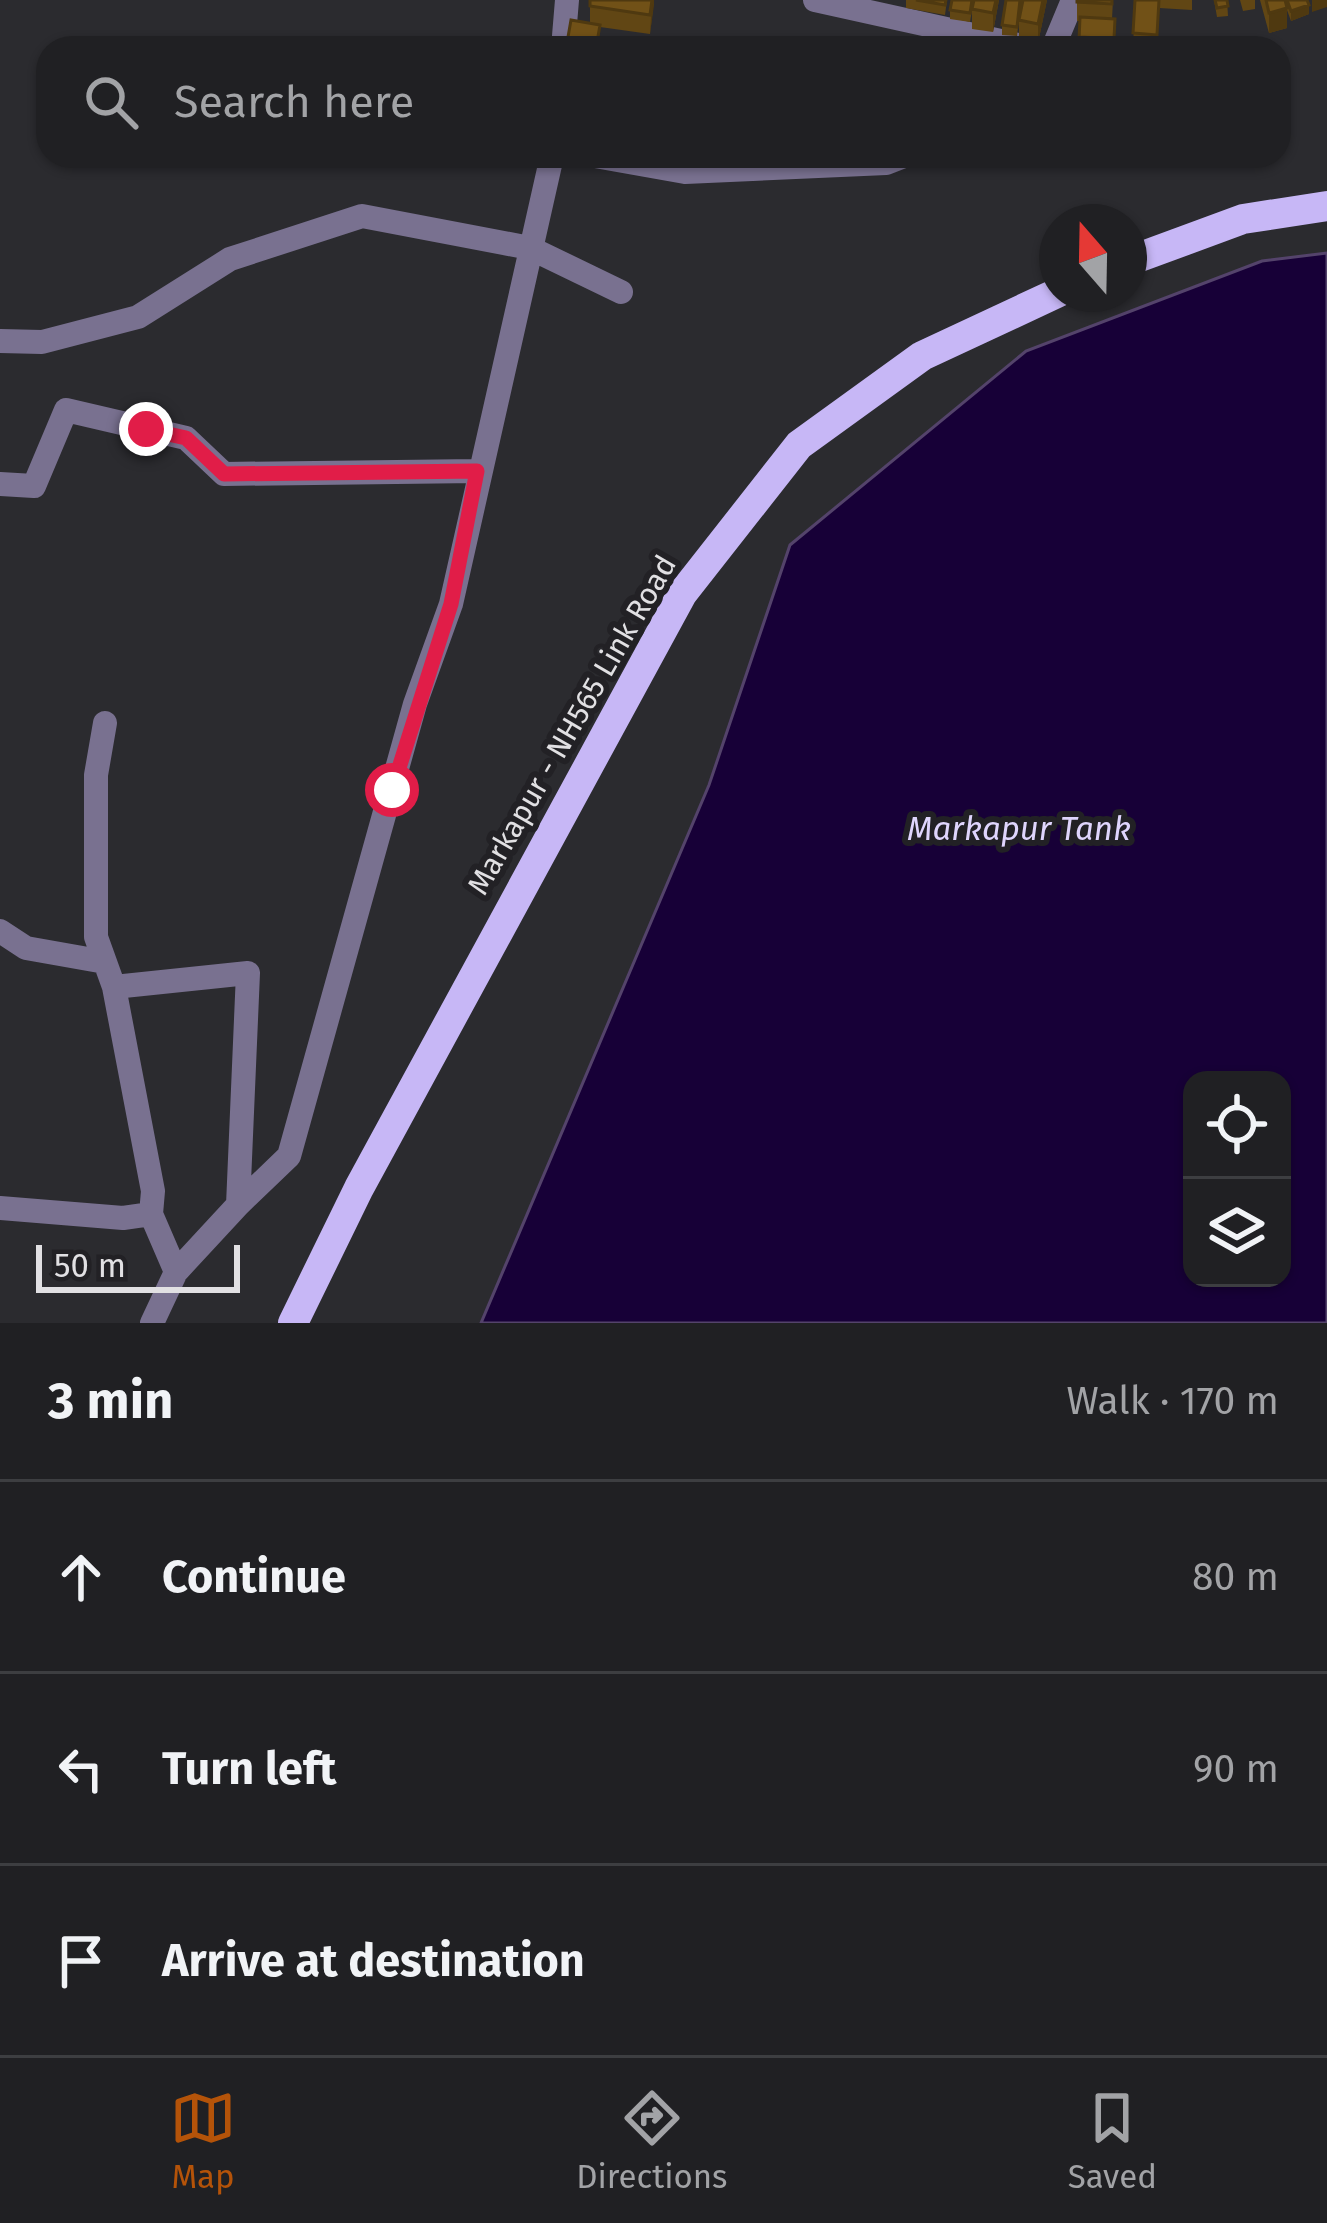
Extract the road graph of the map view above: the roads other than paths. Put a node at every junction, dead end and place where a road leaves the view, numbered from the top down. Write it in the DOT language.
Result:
graph roads {
  1 [pos="567,0"];
  2 [pos="815,0"];
  3 [pos="1073,0"];
  4 [pos="564,36"];
  5 [pos="978,36"];
  6 [pos="1058,36"];
  7 [pos="549,168"];
  8 [pos="662,168"];
  9 [pos="786,168"];
  10 [pos="1327,206"];
  11 [pos="530,248"];
  12 [pos="1147,254"];
  13 [pos="621,292"];
  14 [pos="1039,301"];
  15 [pos="0,341"];
  16 [pos="477,471"];
  17 [pos="0,484"];
  18 [pos="105,723"];
  19 [pos="0,931"];
  20 [pos="105,962"];
  21 [pos="114,987"];
  22 [pos="238,1204"];
  23 [pos="0,1208"];
  24 [pos="151,1214"];
  25 [pos="176,1272"];
  26 [pos="152,1323"];
  27 [pos="293,1323"];
  1 -- 4 [label="street"];
  2 -- 5 [label="street"];
  3 -- 6 [label="street"];
  7 -- 11 [label="street"];
  8 -- 9 [label="street"];
  10 -- 12 [label="main road"];
  11 -- 13 [label="street"];
  11 -- 15 [label="street"];
  11 -- 16 [label="street"];
  14 -- 27 [label="main road, Markapur - NH565 Link Road"];
  16 -- 17 [label="street"];
  16 -- 22 [label="street"];
  18 -- 20 [label="street"];
  19 -- 20 [label="street"];
  20 -- 21 [label="street"];
  21 -- 22 [label="street"];
  21 -- 24 [label="street"];
  22 -- 25 [label="street"];
  23 -- 24 [label="street"];
  24 -- 25 [label="street"];
  25 -- 26 [label="street"];
}
